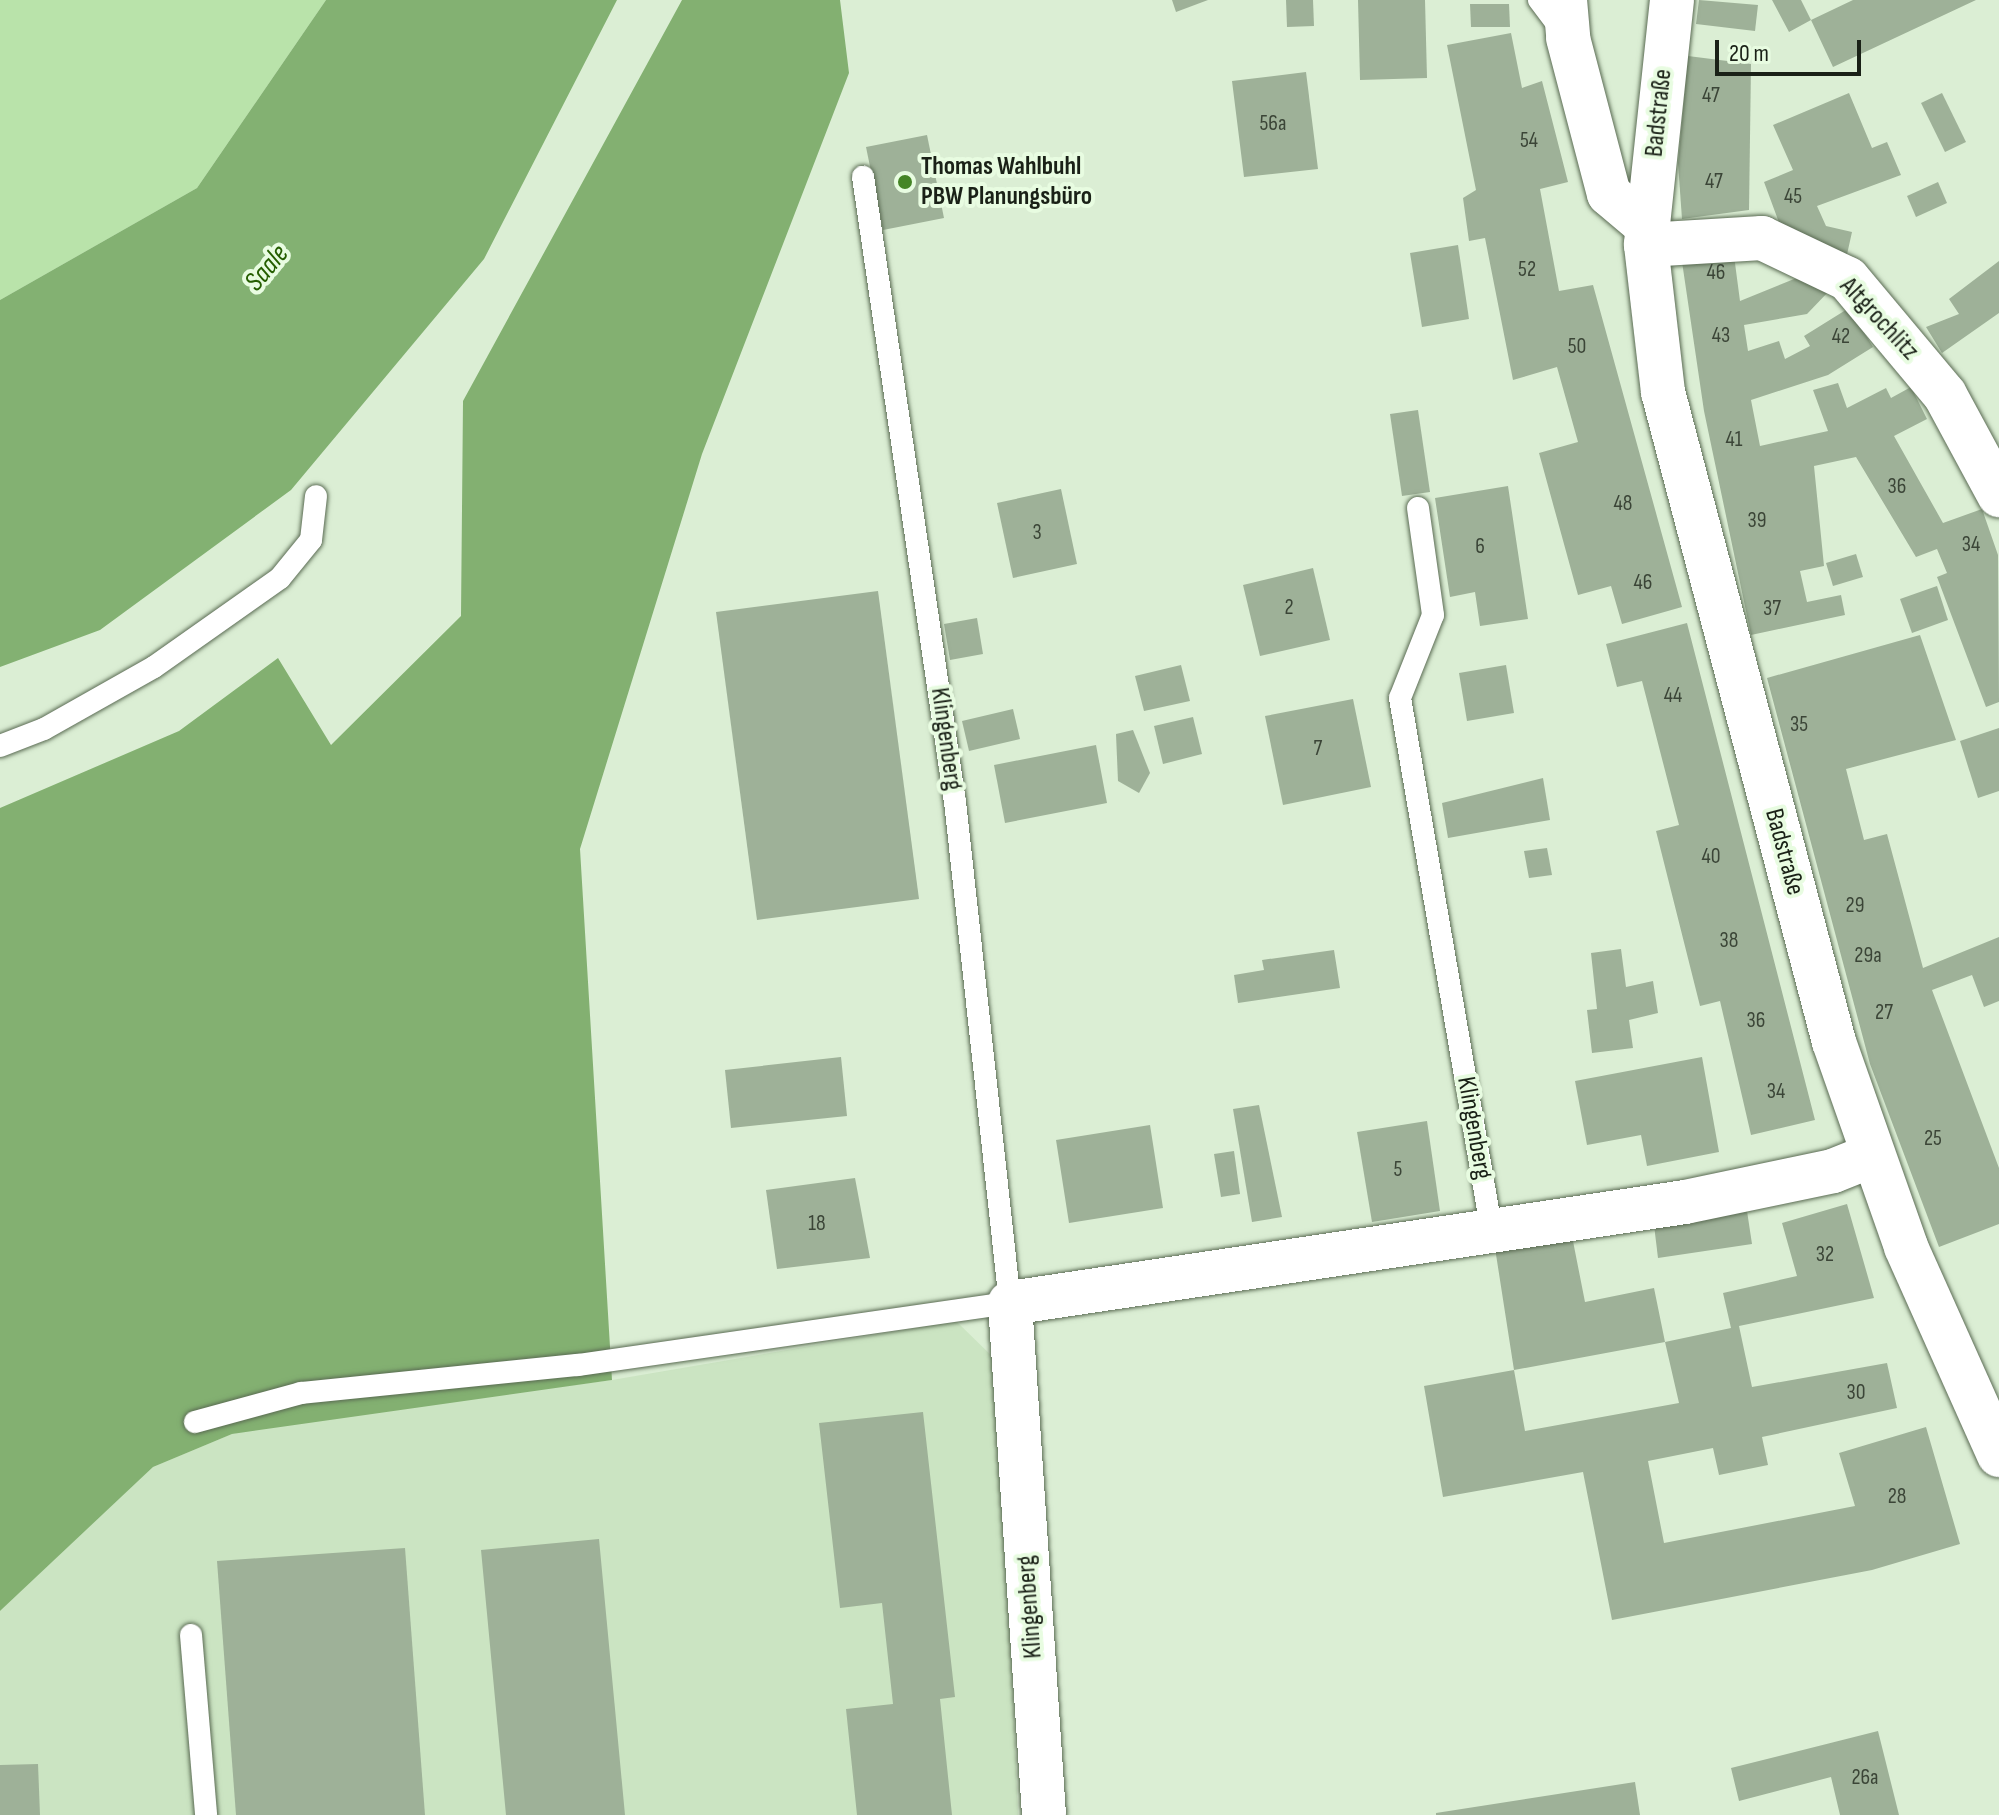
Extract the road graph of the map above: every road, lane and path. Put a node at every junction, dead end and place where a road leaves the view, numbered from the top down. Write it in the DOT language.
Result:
graph roads {
  1 [pos="1539,0"];
  2 [pos="1672,0"];
  3 [pos="1566,19"];
  4 [pos="863,177"];
  5 [pos="1646,236"];
  6 [pos="1999,495"];
  7 [pos="316,496"];
  8 [pos="1418,508"];
  9 [pos="0,746"];
  10 [pos="1873,1155"];
  11 [pos="1492,1233"];
  12 [pos="1010,1303"];
  13 [pos="195,1422"];
  14 [pos="1999,1455"];
  15 [pos="191,1635"];
  16 [pos="206,1815"];
  17 [pos="1044,1815"];
  1 -- 3 [label="lane, Badstraße"];
  2 -- 5 [label="street, Badstraße"];
  3 -- 5 [label="street, Badstraße"];
  4 -- 12 [label="lane, Klingenberg"];
  5 -- 6 [label="street, Altgrochlitz"];
  5 -- 10 [label="street, Badstraße"];
  7 -- 9 [label="lane"];
  8 -- 11 [label="lane, Klingenberg"];
  10 -- 11 [label="street"];
  10 -- 14 [label="street, Badstraße"];
  11 -- 12 [label="street"];
  12 -- 13 [label="lane"];
  12 -- 17 [label="street, Klingenberg"];
  15 -- 16 [label="lane"];
}
